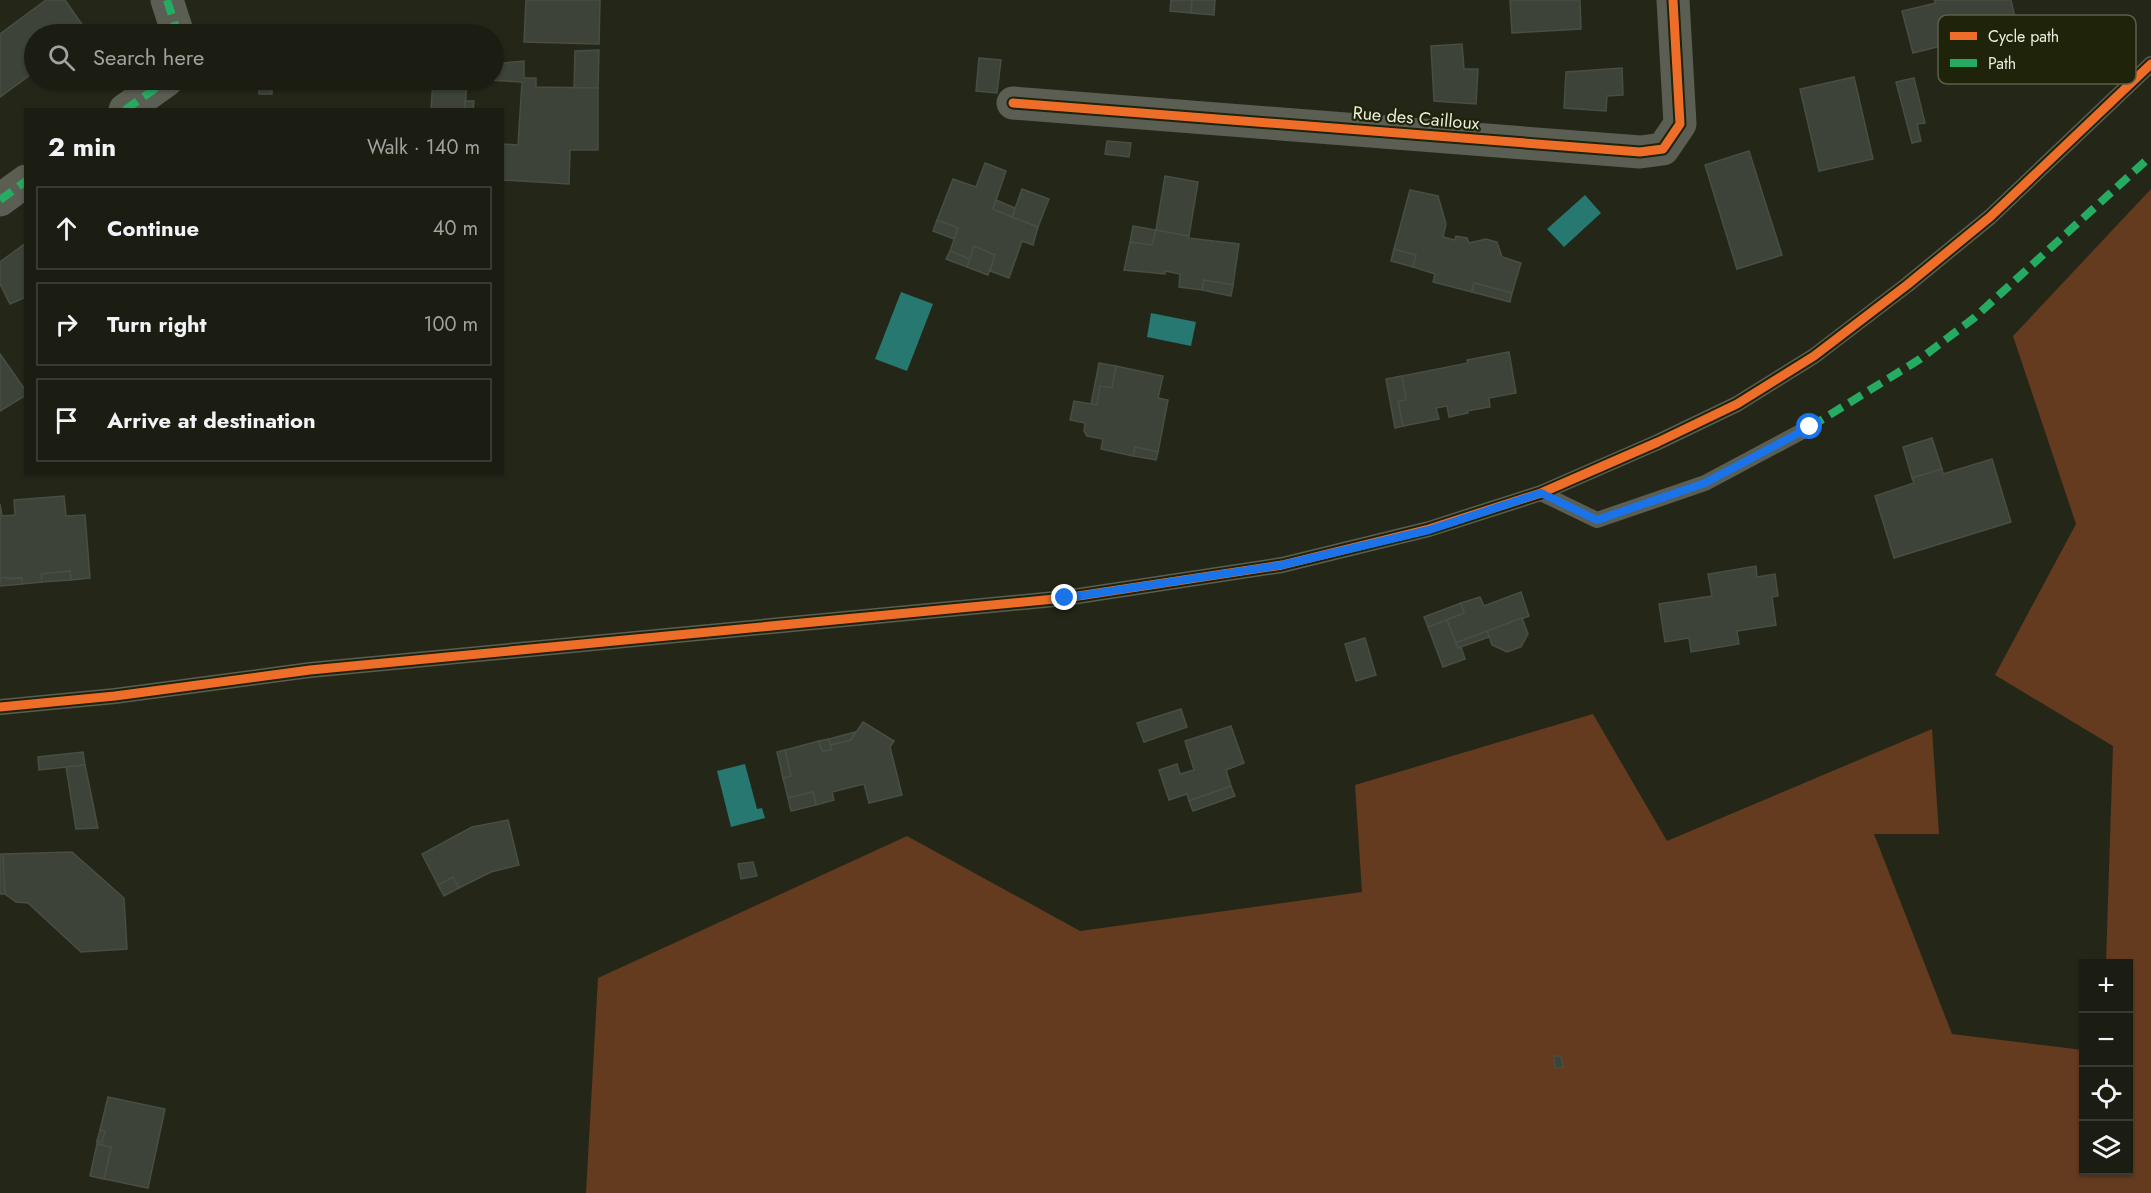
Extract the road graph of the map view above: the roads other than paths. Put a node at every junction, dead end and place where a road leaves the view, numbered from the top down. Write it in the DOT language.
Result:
graph roads {
  1 [pos="167,0"];
  2 [pos="1673,0"];
  3 [pos="175,24"];
  4 [pos="2151,64"];
  5 [pos="2136,78"];
  6 [pos="2130,84"];
  7 [pos="152,90"];
  8 [pos="1013,103"];
  9 [pos="128,108"];
  10 [pos="24,182"];
  11 [pos="0,200"];
  12 [pos="1810,427"];
  13 [pos="1541,493"];
  14 [pos="0,707"];
  1 -- 3 [label="street"];
  2 -- 8 [label="street, Rue des Cailloux"];
  4 -- 5 [label="lane"];
  6 -- 13 [label="lane"];
  7 -- 9 [label="street"];
  10 -- 11 [label="street"];
  12 -- 13 [label="lane"];
  13 -- 14 [label="lane"];
}
